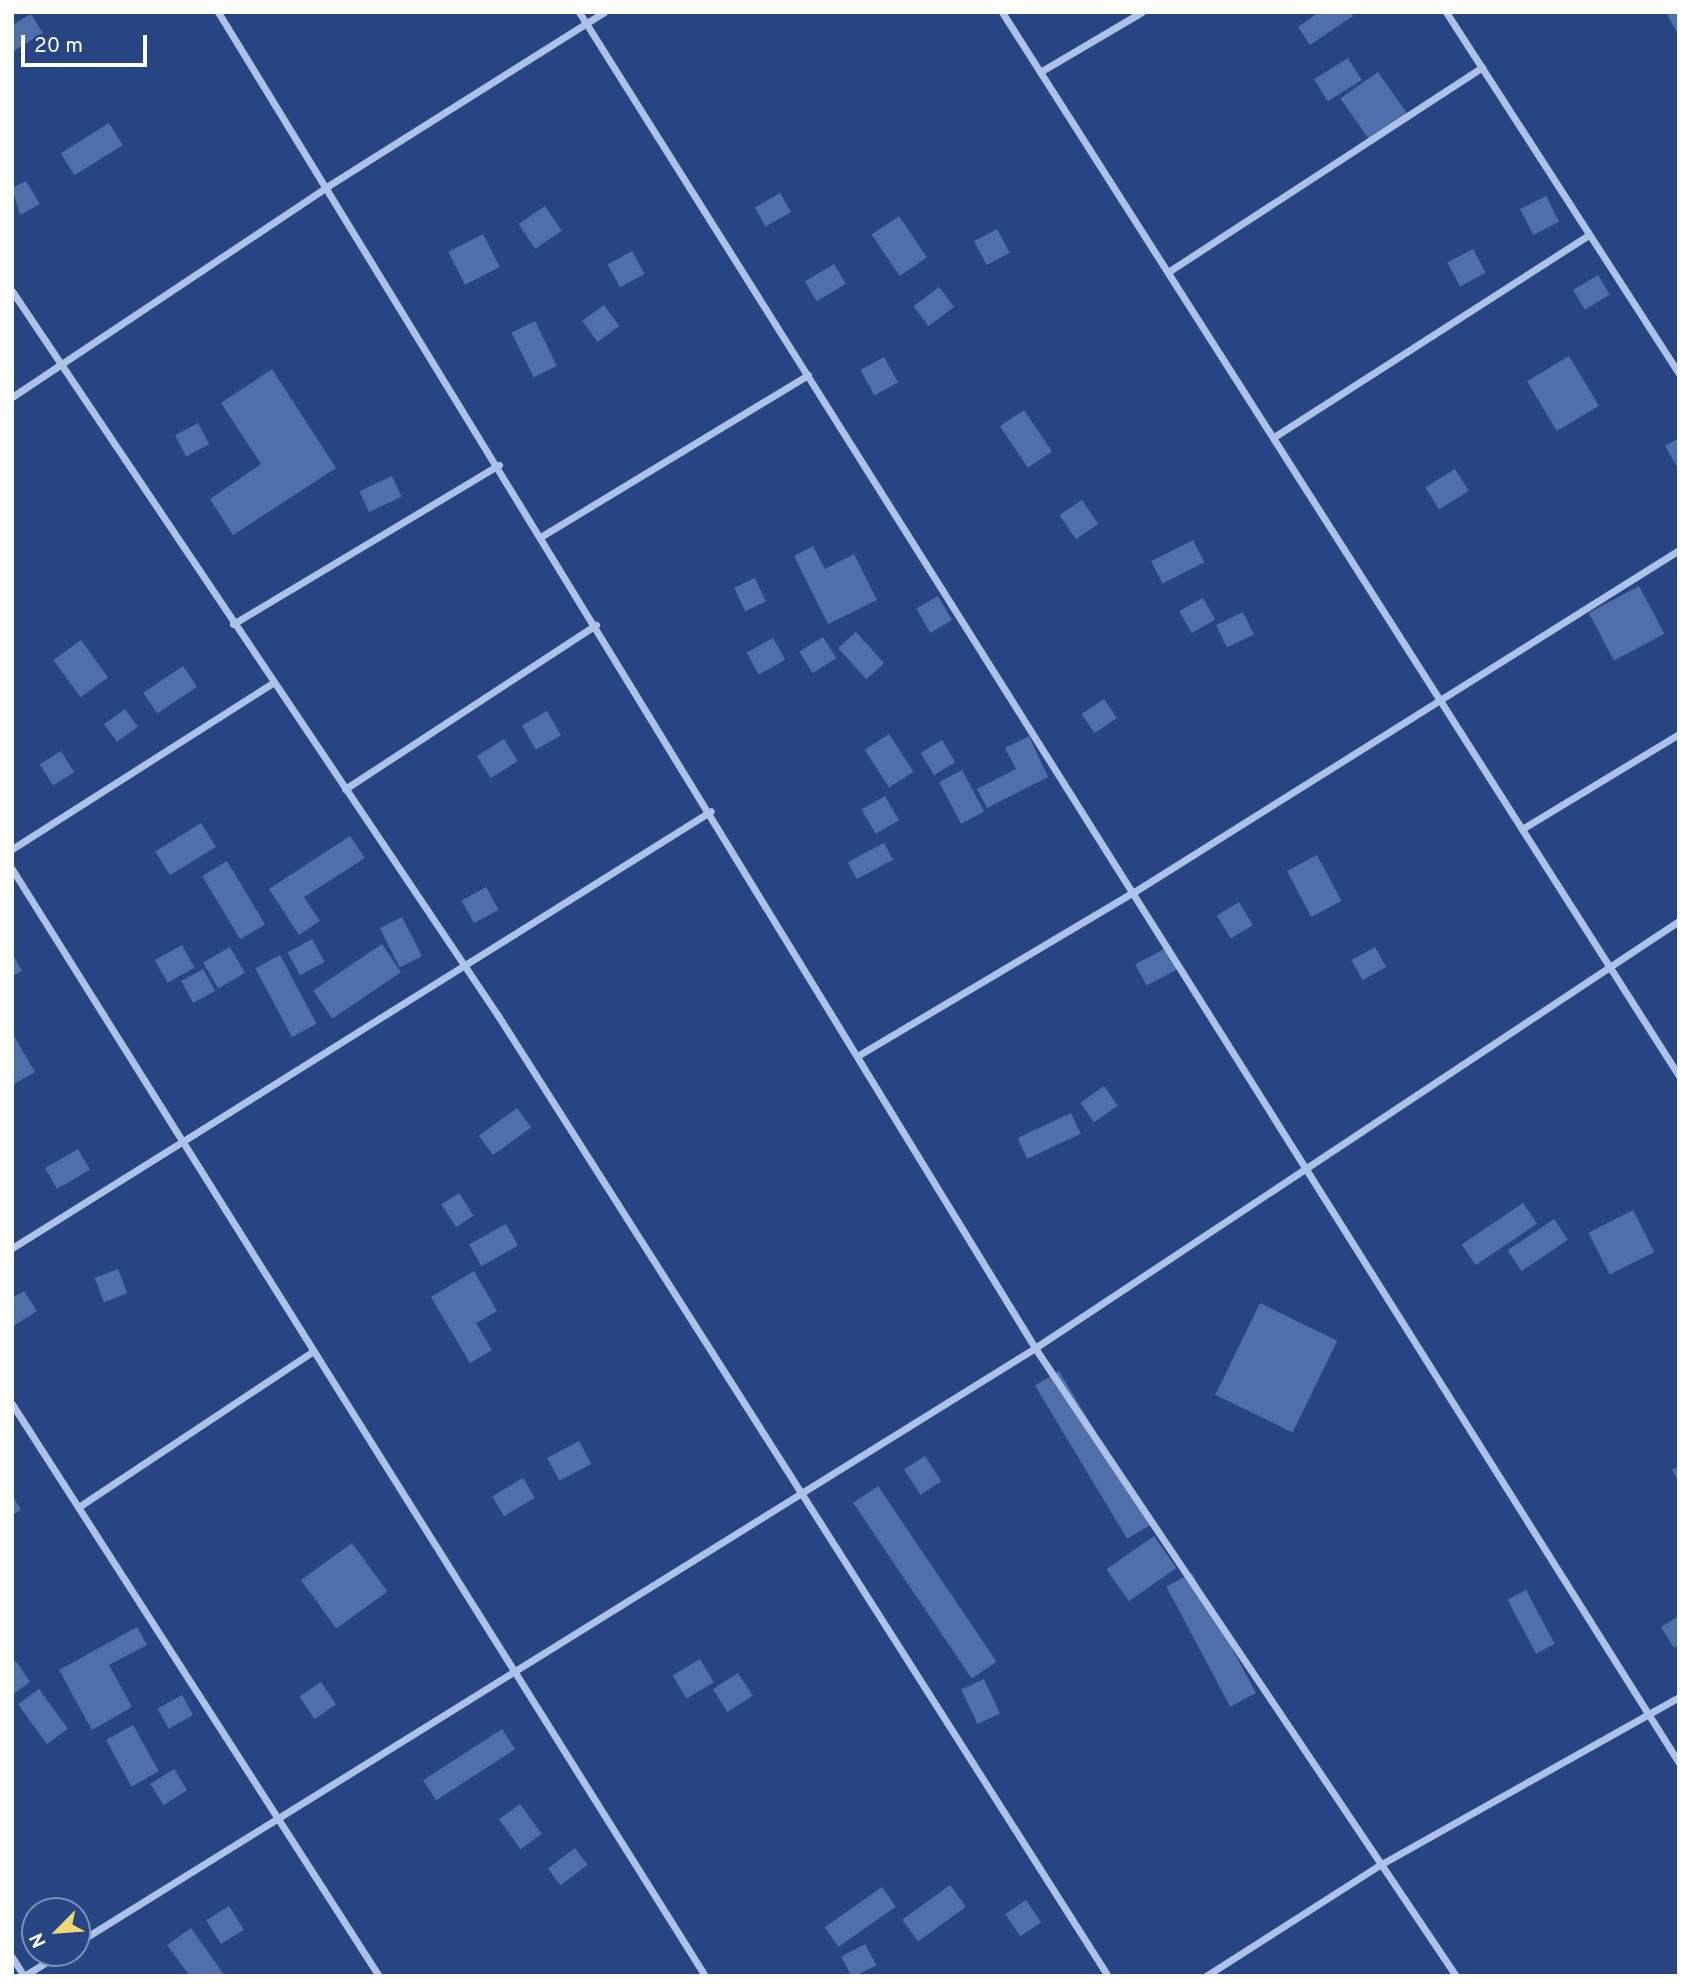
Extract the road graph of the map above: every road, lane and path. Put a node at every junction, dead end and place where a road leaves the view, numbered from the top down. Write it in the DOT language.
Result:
graph roads {
  1 [pos="218,12"];
  2 [pos="579,12"];
  3 [pos="604,12"];
  4 [pos="1002,12"];
  5 [pos="1142,12"];
  6 [pos="1446,12"];
  7 [pos="586,24"];
  8 [pos="1482,67"];
  9 [pos="1040,72"];
  10 [pos="328,186"];
  11 [pos="1589,235"];
  12 [pos="1168,272"];
  13 [pos="12,290"];
  14 [pos="60,365"];
  15 [pos="1679,374"];
  16 [pos="807,375"];
  17 [pos="12,397"];
  18 [pos="1274,437"];
  19 [pos="499,465"];
  20 [pos="542,536"];
  21 [pos="1679,550"];
  22 [pos="233,624"];
  23 [pos="596,625"];
  24 [pos="273,683"];
  25 [pos="1442,701"];
  26 [pos="1679,734"];
  27 [pos="345,789"];
  28 [pos="711,811"];
  29 [pos="1522,829"];
  30 [pos="12,849"];
  31 [pos="12,869"];
  32 [pos="1134,892"];
  33 [pos="1679,921"];
  34 [pos="465,967"];
  35 [pos="1610,967"];
  36 [pos="859,1055"];
  37 [pos="1679,1076"];
  38 [pos="183,1143"];
  39 [pos="1307,1170"];
  40 [pos="12,1248"];
  41 [pos="1035,1348"];
  42 [pos="313,1351"];
  43 [pos="12,1404"];
  44 [pos="800,1491"];
  45 [pos="80,1506"];
  46 [pos="512,1670"];
  47 [pos="1679,1697"];
  48 [pos="1646,1717"];
  49 [pos="1679,1763"];
  50 [pos="277,1816"];
  51 [pos="1378,1866"];
  52 [pos="91,1934"];
  53 [pos="12,1957"];
  54 [pos="24,1976"];
  55 [pos="379,1976"];
  56 [pos="705,1976"];
  57 [pos="1108,1976"];
  58 [pos="1206,1976"];
  59 [pos="1456,1976"];
  1 -- 10 [label="street"];
  2 -- 7 [label="street"];
  3 -- 7 [label="street"];
  4 -- 9 [label="street"];
  5 -- 9 [label="street"];
  6 -- 8 [label="street"];
  7 -- 10 [label="street"];
  7 -- 16 [label="street"];
  8 -- 11 [label="street"];
  8 -- 12 [label="street"];
  9 -- 12 [label="street"];
  10 -- 14 [label="street"];
  10 -- 19 [label="street"];
  11 -- 15 [label="street"];
  11 -- 18 [label="street"];
  12 -- 18 [label="street"];
  13 -- 14 [label="street"];
  14 -- 17 [label="street"];
  14 -- 22 [label="street"];
  16 -- 20 [label="street"];
  16 -- 32 [label="street"];
  18 -- 25 [label="street"];
  19 -- 20 [label="street"];
  19 -- 22 [label="street"];
  20 -- 23 [label="street"];
  21 -- 25 [label="street"];
  22 -- 24 [label="street"];
  23 -- 27 [label="street"];
  23 -- 28 [label="street"];
  24 -- 27 [label="street"];
  24 -- 30 [label="street"];
  25 -- 29 [label="street"];
  25 -- 32 [label="street"];
  26 -- 29 [label="street"];
  27 -- 34 [label="street"];
  28 -- 34 [label="street"];
  28 -- 36 [label="street"];
  29 -- 35 [label="street"];
  31 -- 38 [label="street"];
  32 -- 36 [label="street"];
  32 -- 39 [label="street"];
  33 -- 35 [label="street"];
  34 -- 38 [label="street"];
  34 -- 44 [label="street"];
  35 -- 37 [label="street"];
  35 -- 39 [label="street"];
  36 -- 41 [label="street"];
  38 -- 40 [label="street"];
  38 -- 42 [label="street"];
  39 -- 41 [label="street"];
  39 -- 48 [label="street"];
  41 -- 44 [label="street"];
  41 -- 51 [label="street"];
  42 -- 45 [label="street"];
  42 -- 46 [label="street"];
  43 -- 45 [label="street"];
  44 -- 46 [label="street"];
  44 -- 57 [label="street"];
  45 -- 50 [label="street"];
  46 -- 50 [label="street"];
  46 -- 56 [label="street"];
  47 -- 48 [label="street"];
  48 -- 49 [label="street"];
  48 -- 51 [label="street"];
  50 -- 52 [label="street"];
  50 -- 55 [label="street"];
  51 -- 58 [label="street"];
  51 -- 59 [label="street"];
  53 -- 54 [label="street"];
}
